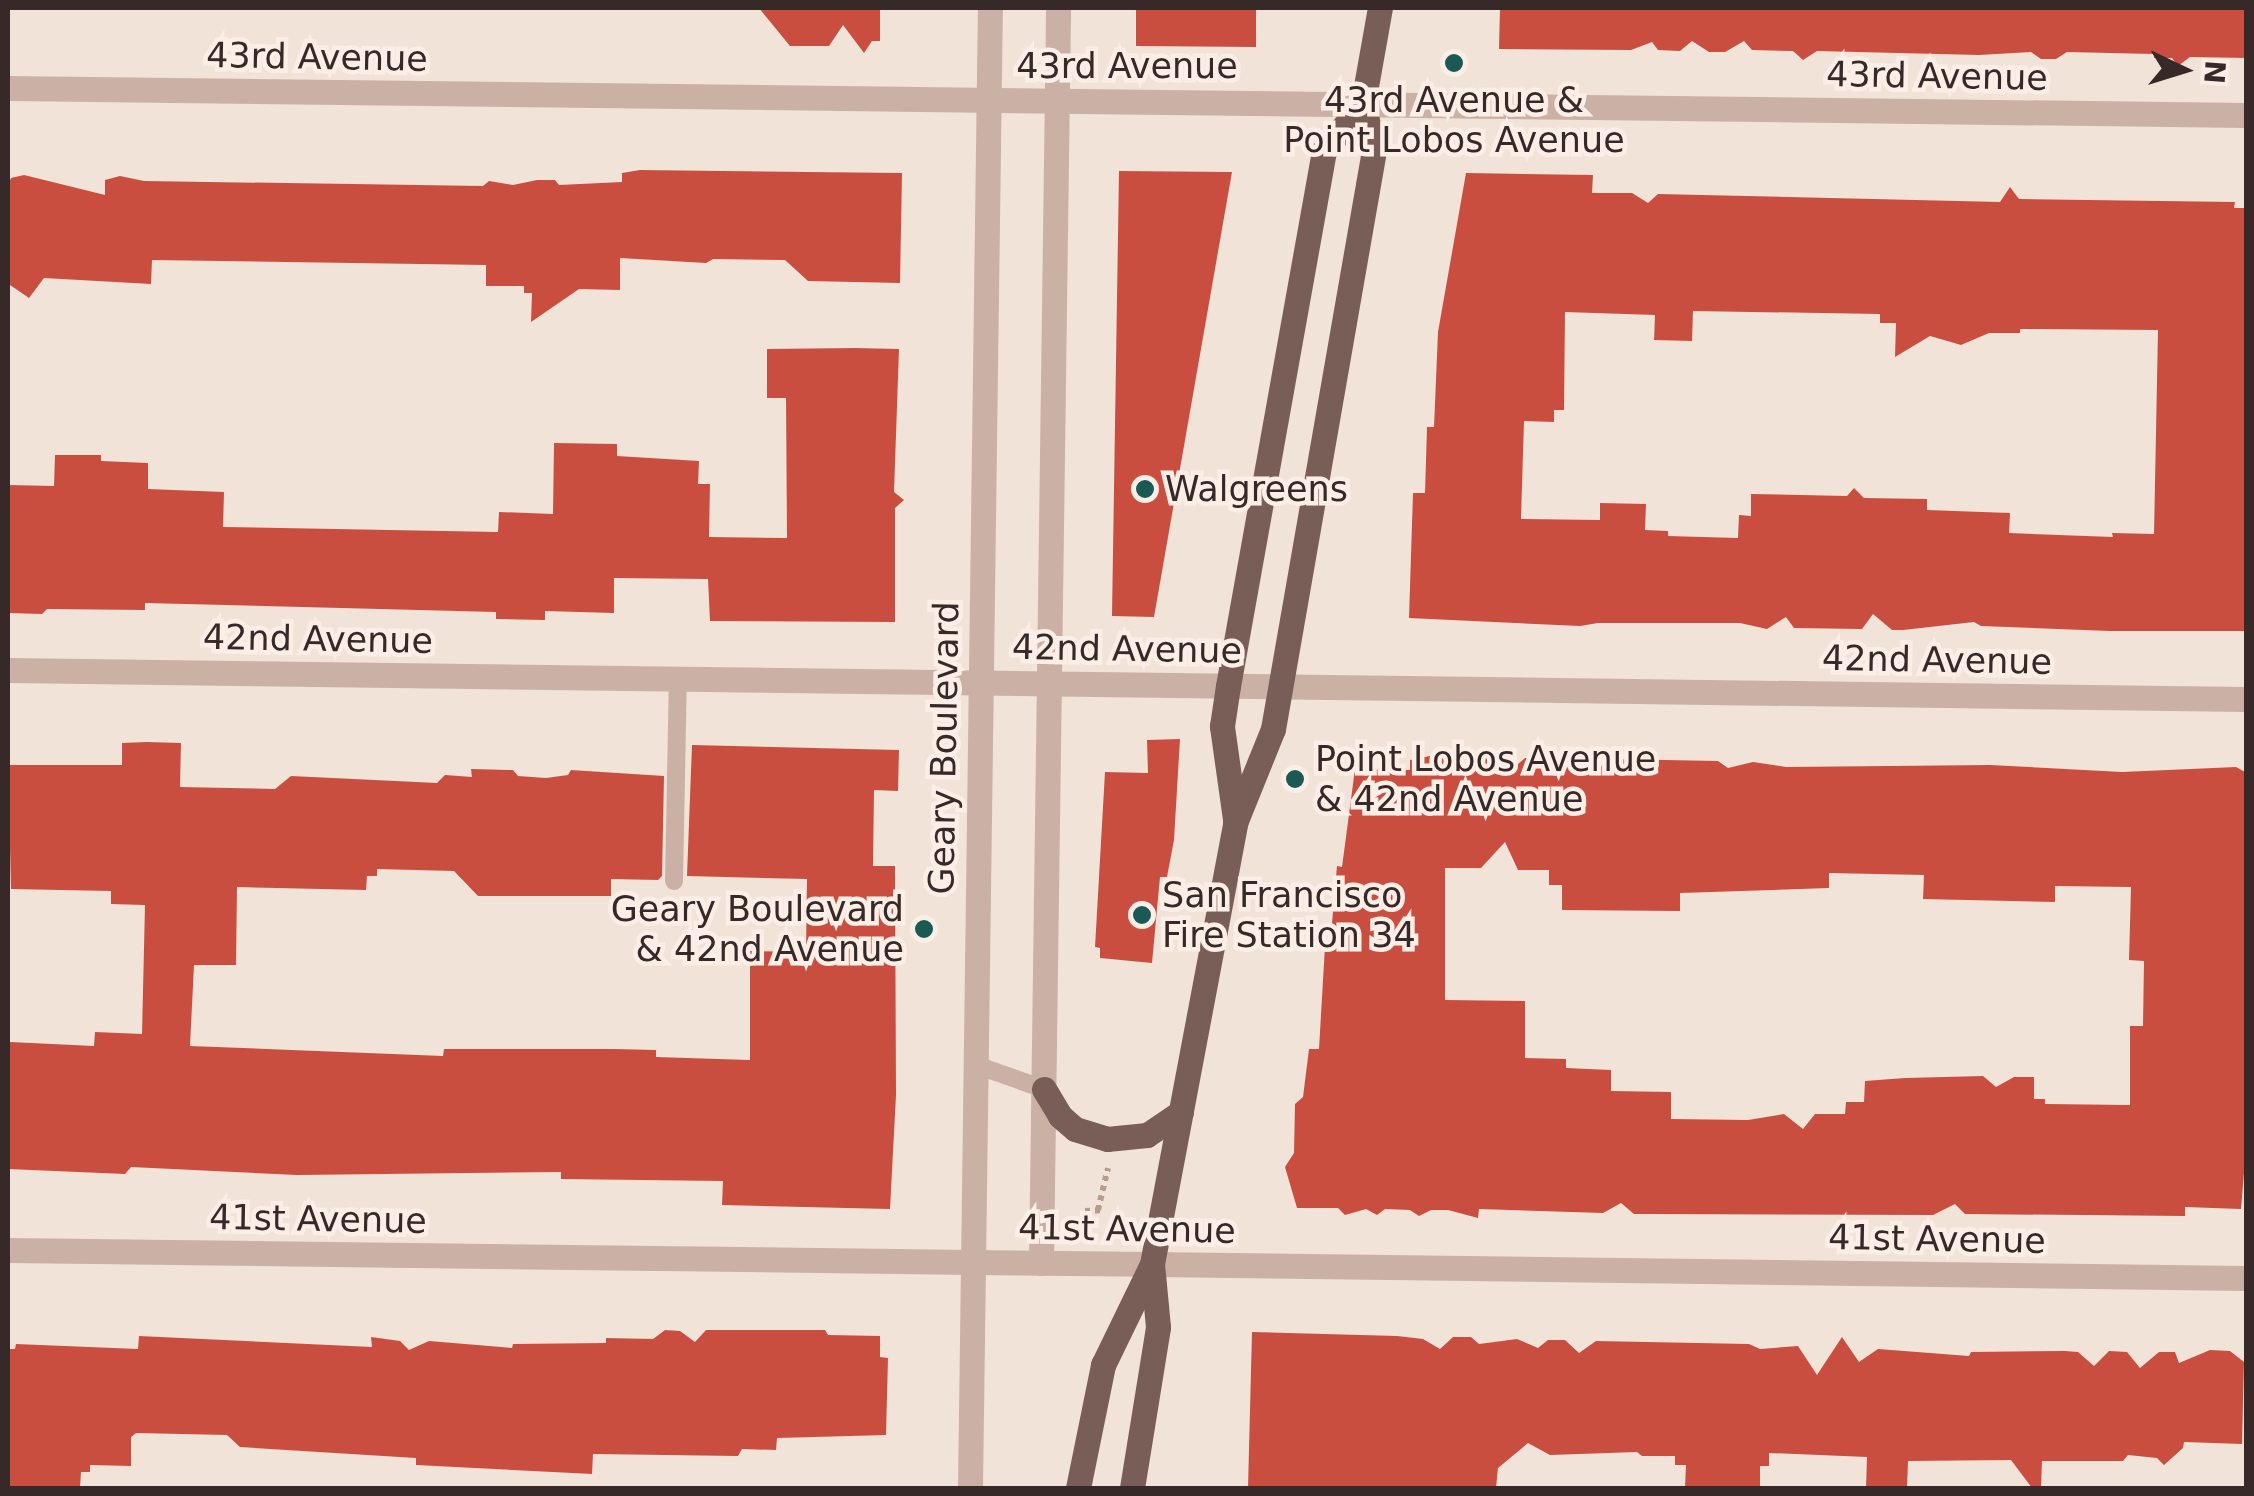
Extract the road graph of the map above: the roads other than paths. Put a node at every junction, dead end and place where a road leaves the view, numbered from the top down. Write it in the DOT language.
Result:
graph roads {
  1 [pos="990,8"];
  2 [pos="1058,8"];
  3 [pos="1380,8"];
  4 [pos="8,88"];
  5 [pos="987,100"];
  6 [pos="1057,101"];
  7 [pos="1363,103"];
  8 [pos="2246,115"];
  9 [pos="8,670"];
  10 [pos="678,679"];
  11 [pos="980,682"];
  12 [pos="1050,684"];
  13 [pos="1228,686"];
  14 [pos="1280,686"];
  15 [pos="2246,699"];
  16 [pos="1235,823"];
  17 [pos="674,881"];
  18 [pos="976,1065"];
  19 [pos="1044,1089"];
  20 [pos="1181,1112"];
  21 [pos="8,1250"];
  22 [pos="974,1262"];
  23 [pos="1041,1263"];
  24 [pos="1152,1264"];
  25 [pos="2246,1278"];
  26 [pos="970,1488"];
  27 [pos="1078,1488"];
  28 [pos="1132,1488"];
  1 -- 5 [label="street, Geary Boulevard"];
  2 -- 6 [label="street"];
  3 -- 7 [label="main road"];
  4 -- 5 [label="street, 43rd Avenue"];
  5 -- 6 [label="street, 43rd Avenue"];
  5 -- 11 [label="street, Geary Boulevard"];
  6 -- 7 [label="street, 43rd Avenue"];
  6 -- 12 [label="street"];
  7 -- 8 [label="street, 43rd Avenue"];
  7 -- 13 [label="main road"];
  7 -- 14 [label="main road"];
  9 -- 10 [label="street, 42nd Avenue"];
  10 -- 11 [label="street, 42nd Avenue"];
  10 -- 17 [label="lane"];
  11 -- 12 [label="street, 42nd Avenue"];
  11 -- 18 [label="street, Geary Boulevard"];
  12 -- 13 [label="street, 42nd Avenue"];
  12 -- 19 [label="street"];
  13 -- 14 [label="street, 42nd Avenue"];
  13 -- 16 [label="main road"];
  14 -- 15 [label="street, 42nd Avenue"];
  14 -- 16 [label="main road"];
  16 -- 20 [label="main road"];
  18 -- 19 [label="lane"];
  18 -- 22 [label="street, Geary Boulevard"];
  19 -- 20 [label="main road"];
  19 -- 23 [label="street"];
  20 -- 24 [label="main road"];
  21 -- 22 [label="street, 41st Avenue"];
  22 -- 23 [label="street, 41st Avenue"];
  22 -- 26 [label="street, Geary Boulevard"];
  23 -- 24 [label="street, 41st Avenue"];
  24 -- 25 [label="street, 41st Avenue"];
  24 -- 27 [label="main road"];
  24 -- 28 [label="main road"];
}
